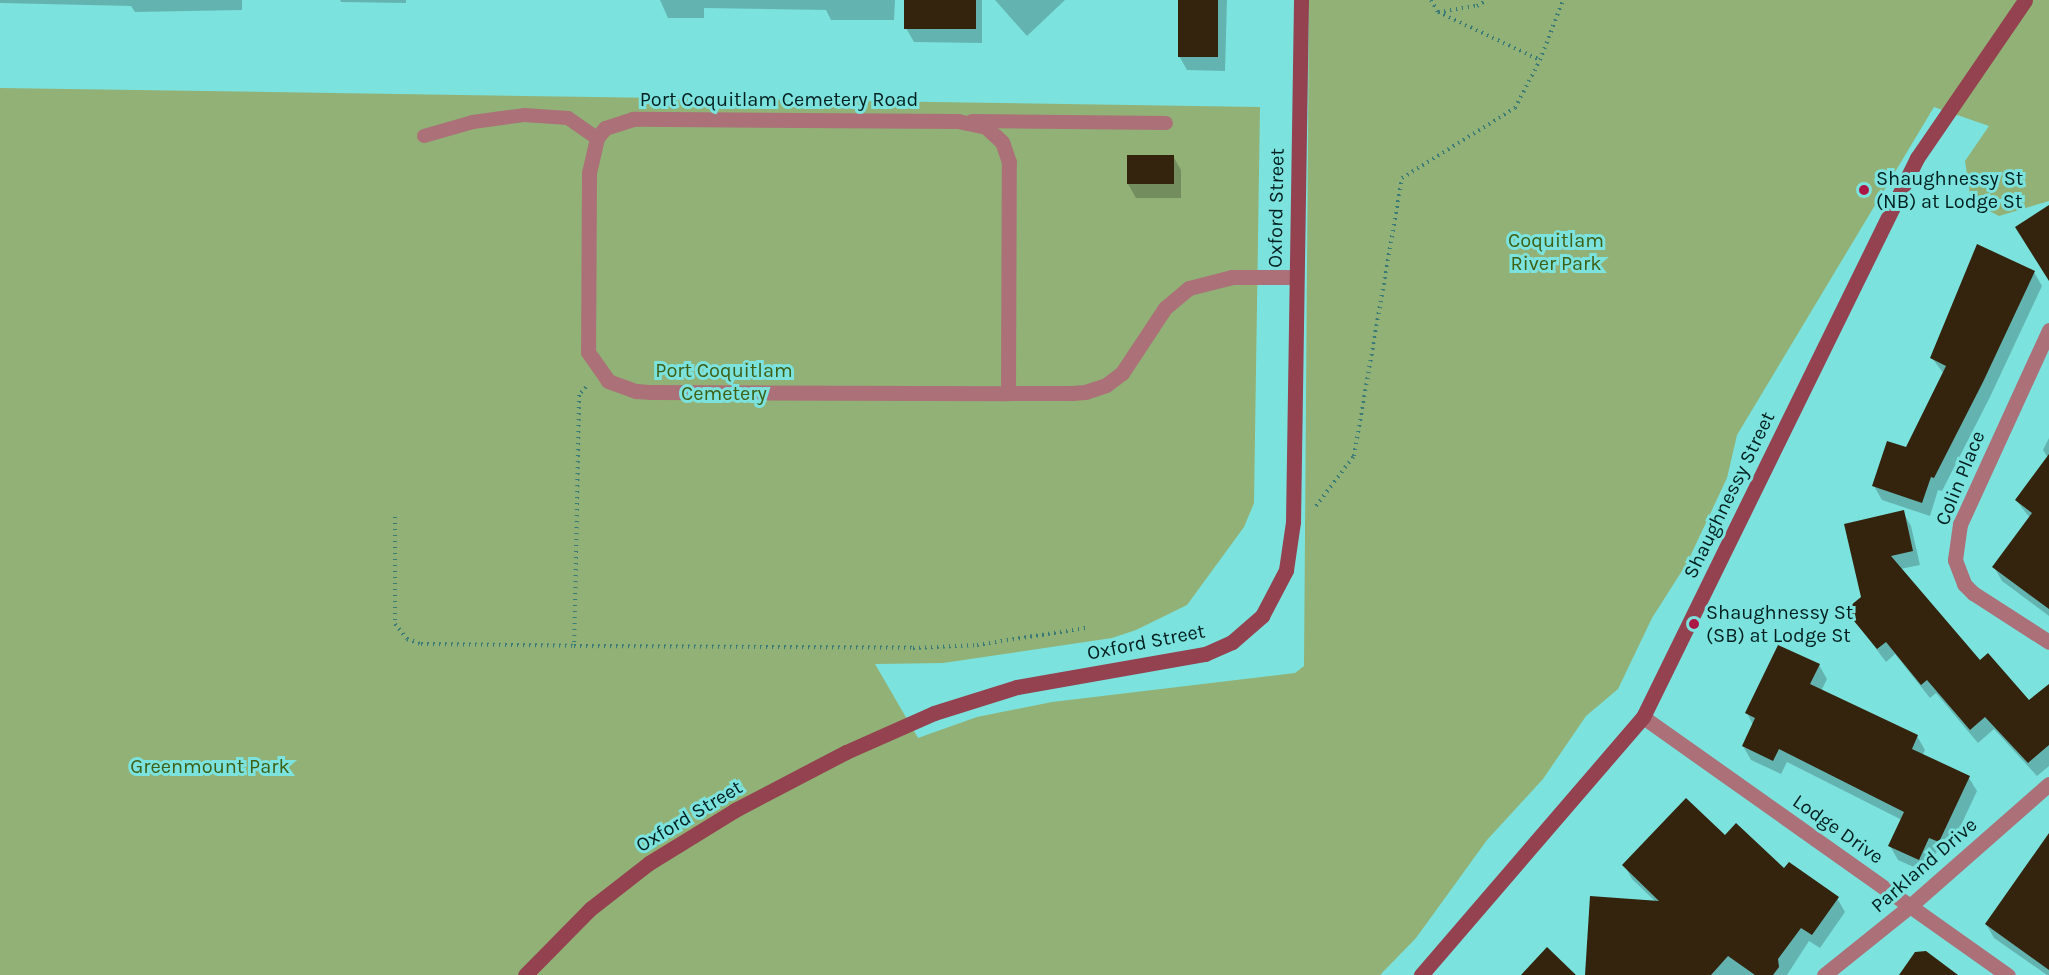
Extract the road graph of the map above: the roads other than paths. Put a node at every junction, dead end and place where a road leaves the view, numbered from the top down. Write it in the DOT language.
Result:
graph roads {
  1 [pos="1301,0"];
  2 [pos="2025,0"];
  3 [pos="958,121"];
  4 [pos="1166,123"];
  5 [pos="424,136"];
  6 [pos="597,138"];
  7 [pos="1296,278"];
  8 [pos="2049,330"];
  9 [pos="1008,393"];
  10 [pos="2049,642"];
  11 [pos="1643,717"];
  12 [pos="2049,784"];
  13 [pos="1910,906"];
  14 [pos="525,975"];
  15 [pos="1421,975"];
  16 [pos="1824,975"];
  17 [pos="2008,975"];
  1 -- 7 [label="street, Oxford Street"];
  2 -- 11 [label="street, Shaughnessy Street"];
  3 -- 4 [label="lane"];
  3 -- 6 [label="street, Port Coquitlam Cemetery Road"];
  3 -- 9 [label="street, Port Coquitlam Cemetery Road"];
  5 -- 6 [label="lane"];
  6 -- 9 [label="street"];
  7 -- 9 [label="street"];
  7 -- 14 [label="street, Oxford Street"];
  8 -- 10 [label="street, Colin Place"];
  11 -- 13 [label="street, Lodge Drive"];
  11 -- 15 [label="street, Shaughnessy Street"];
  12 -- 13 [label="street, Parkland Drive"];
  13 -- 16 [label="street, Parkland Drive"];
  13 -- 17 [label="street, Lodge Drive"];
}
